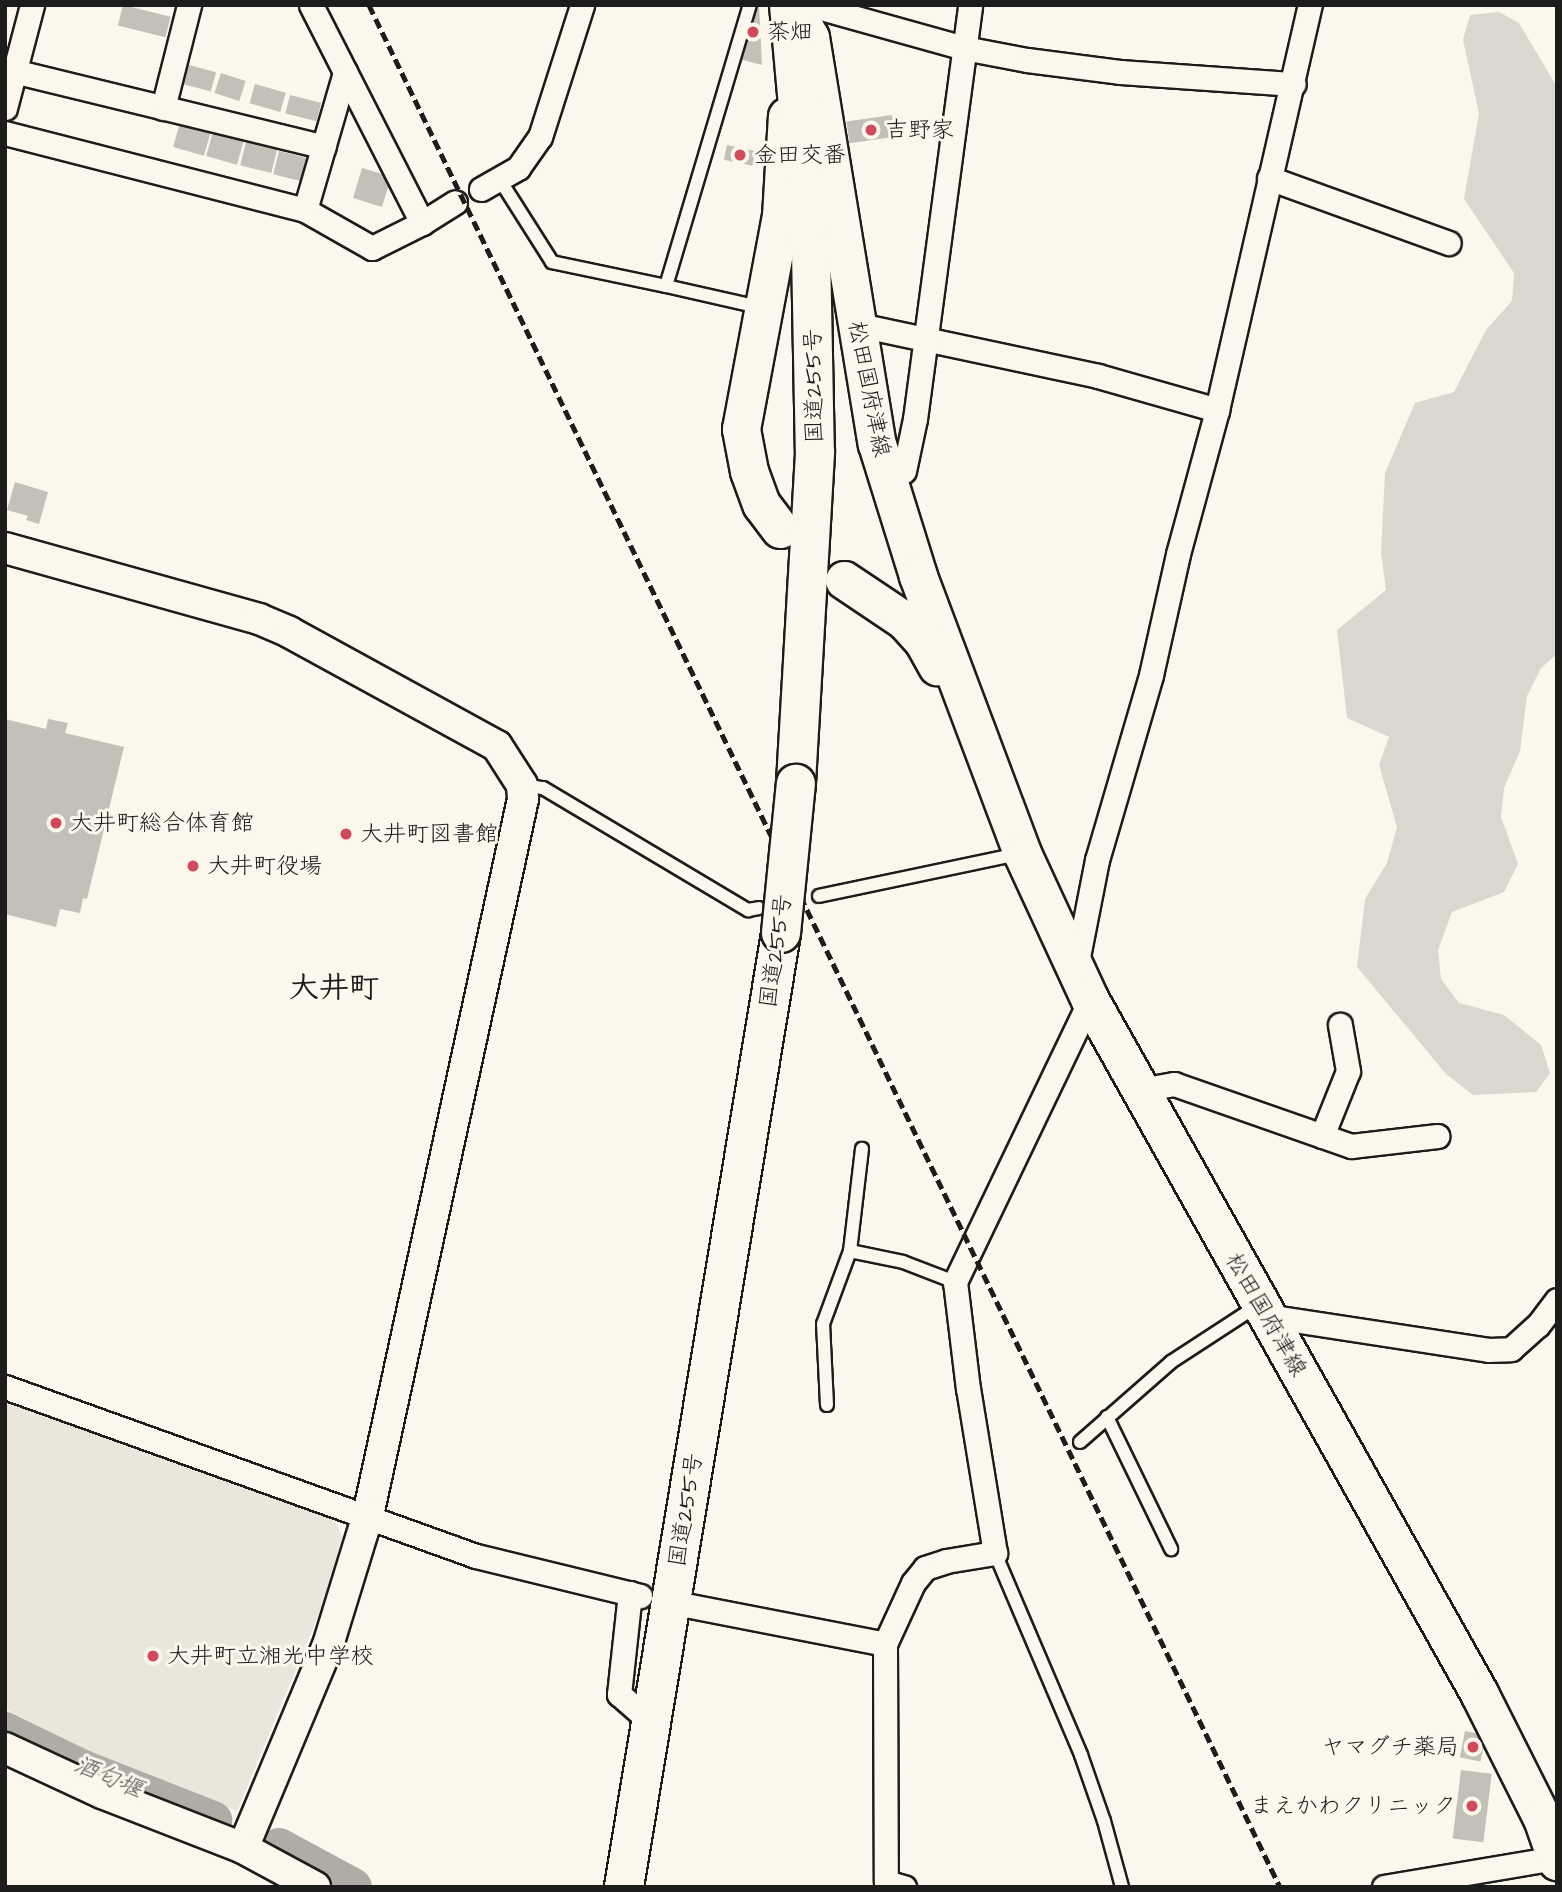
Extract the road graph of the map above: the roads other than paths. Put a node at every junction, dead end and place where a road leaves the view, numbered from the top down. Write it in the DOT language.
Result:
graph roads {
  1 [pos="32,5"];
  2 [pos="189,5"];
  3 [pos="311,5"];
  4 [pos="582,5"];
  5 [pos="750,5"];
  6 [pos="970,5"];
  7 [pos="1310,5"];
  8 [pos="796,12"];
  9 [pos="964,48"];
  10 [pos="10,70"];
  11 [pos="345,72"];
  12 [pos="1294,85"];
  13 [pos="5,108"];
  14 [pos="163,108"];
  15 [pos="5,133"];
  16 [pos="324,146"];
  17 [pos="1269,178"];
  18 [pos="491,184"];
  19 [pos="455,202"];
  20 [pos="305,210"];
  21 [pos="422,223"];
  22 [pos="842,237"];
  23 [pos="1449,243"];
  24 [pos="666,286"];
  25 [pos="745,304"];
  26 [pos="924,338"];
  27 [pos="1217,411"];
  28 [pos="904,471"];
  29 [pos="780,529"];
  30 [pos="5,548"];
  31 [pos="844,580"];
  32 [pos="988,763"];
  33 [pos="522,785"];
  34 [pos="1022,853"];
  35 [pos="819,896"];
  36 [pos="770,921"];
  37 [pos="1083,985"];
  38 [pos="1340,1025"];
  39 [pos="1140,1090"];
  40 [pos="1322,1136"];
  41 [pos="1437,1136"];
  42 [pos="862,1149"];
  43 [pos="850,1251"];
  44 [pos="955,1282"];
  45 [pos="1557,1300"];
  46 [pos="1263,1310"];
  47 [pos="5,1387"];
  48 [pos="827,1405"];
  49 [pos="1107,1417"];
  50 [pos="1080,1442"];
  51 [pos="368,1516"];
  52 [pos="1171,1549"];
  53 [pos="995,1553"];
  54 [pos="685,1605"];
  55 [pos="885,1644"];
  56 [pos="651,1722"];
  57 [pos="5,1748"];
  58 [pos="243,1848"];
  59 [pos="1556,1859"];
  60 [pos="1458,1880"];
  61 [pos="899,1886"];
  62 [pos="315,1887"];
  63 [pos="624,1887"];
  64 [pos="1122,1887"];
  65 [pos="1384,1887"];
  1 -- 10 [label="street"];
  2 -- 14 [label="street"];
  3 -- 11 [label="street"];
  4 -- 18 [label="street"];
  5 -- 24 [label="lane"];
  6 -- 9 [label="street"];
  7 -- 12 [label="street"];
  8 -- 9 [label="street"];
  8 -- 22 [label="main road, 松田国府津線"];
  8 -- 29 [label="main road"];
  8 -- 36 [label="highway, 国道255号, bridge"];
  9 -- 12 [label="street"];
  9 -- 26 [label="street"];
  10 -- 13 [label="street"];
  10 -- 14 [label="street"];
  11 -- 16 [label="street"];
  11 -- 21 [label="street"];
  12 -- 17 [label="street"];
  14 -- 16 [label="street"];
  15 -- 20 [label="street"];
  16 -- 20 [label="street"];
  17 -- 23 [label="street"];
  17 -- 27 [label="street"];
  18 -- 24 [label="lane"];
  19 -- 21 [label="street"];
  20 -- 21 [label="street"];
  22 -- 26 [label="street"];
  22 -- 32 [label="main road, 松田国府津線"];
  24 -- 25 [label="lane"];
  26 -- 27 [label="street"];
  26 -- 28 [label="street"];
  27 -- 37 [label="street"];
  30 -- 33 [label="street"];
  31 -- 32 [label="main road, 松田国府津線"];
  32 -- 34 [label="main road, 松田国府津線"];
  33 -- 36 [label="lane"];
  33 -- 51 [label="street"];
  34 -- 35 [label="lane"];
  34 -- 37 [label="main road, 松田国府津線"];
  36 -- 56 [label="highway, 国道255号"];
  37 -- 39 [label="main road, 松田国府津線"];
  37 -- 44 [label="street"];
  38 -- 40 [label="street"];
  39 -- 40 [label="street"];
  39 -- 46 [label="main road, 松田国府津線"];
  40 -- 41 [label="street"];
  42 -- 43 [label="lane"];
  43 -- 44 [label="lane"];
  43 -- 48 [label="lane"];
  44 -- 53 [label="street"];
  45 -- 46 [label="street"];
  46 -- 49 [label="lane"];
  46 -- 59 [label="main road, 松田国府津線"];
  47 -- 51 [label="street"];
  49 -- 50 [label="lane"];
  49 -- 52 [label="lane"];
  51 -- 56 [label="street"];
  51 -- 58 [label="street"];
  53 -- 55 [label="street"];
  53 -- 64 [label="lane"];
  54 -- 55 [label="street"];
  55 -- 61 [label="street"];
  56 -- 63 [label="highway, 国道255号"];
  57 -- 58 [label="street"];
  58 -- 62 [label="street"];
  59 -- 60 [label="street"];
  60 -- 65 [label="street"];
}
